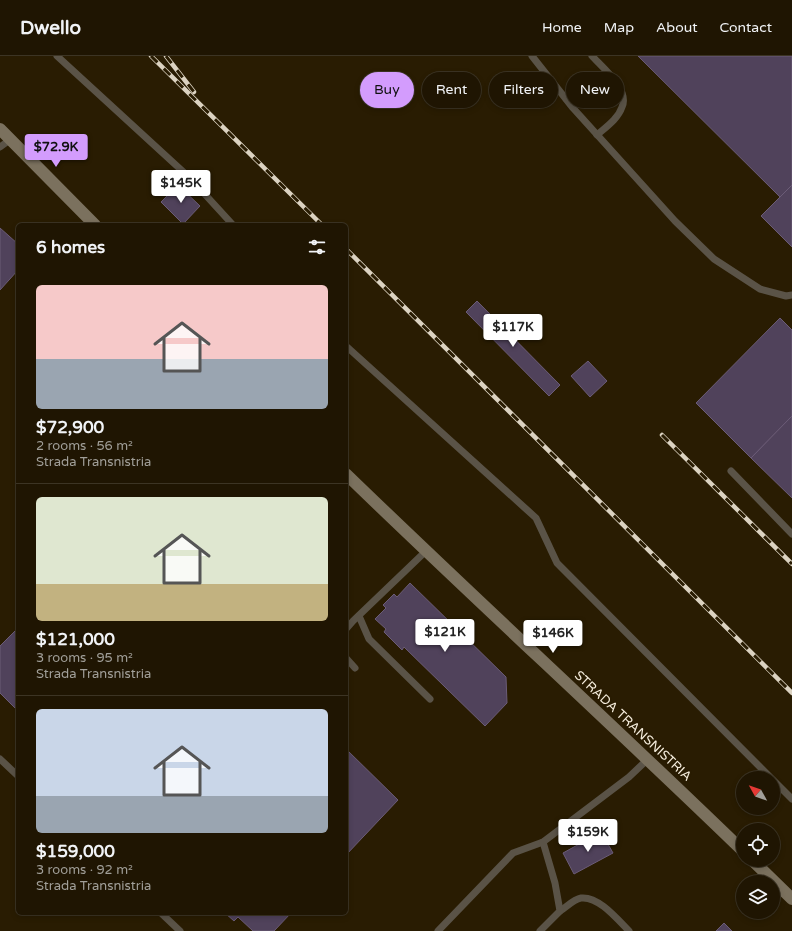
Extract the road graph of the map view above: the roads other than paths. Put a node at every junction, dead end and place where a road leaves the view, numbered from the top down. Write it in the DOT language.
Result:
graph roads {
  1 [pos="57,56"];
  2 [pos="532,56"];
  3 [pos="592,56"];
  4 [pos="0,129"];
  5 [pos="597,135"];
  6 [pos="11,139"];
  7 [pos="0,147"];
  8 [pos="93,223"];
  9 [pos="231,223"];
  10 [pos="792,295"];
  11 [pos="348,348"];
  12 [pos="731,471"];
  13 [pos="348,476"];
  14 [pos="792,534"];
  15 [pos="426,551"];
  16 [pos="359,616"];
  17 [pos="348,627"];
  18 [pos="348,660"];
  19 [pos="355,668"];
  20 [pos="430,699"];
  21 [pos="0,759"];
  22 [pos="648,759"];
  23 [pos="764,771"];
  24 [pos="16,774"];
  25 [pos="780,787"];
  26 [pos="792,799"];
  27 [pos="542,842"];
  28 [pos="736,844"];
  29 [pos="759,867"];
  30 [pos="792,898"];
  31 [pos="560,911"];
  32 [pos="163,915"];
  33 [pos="180,931"];
  34 [pos="438,931"];
  35 [pos="540,931"];
  36 [pos="629,931"];
  1 -- 9 [label="lane"];
  2 -- 5 [label="lane"];
  3 -- 5 [label="lane"];
  4 -- 6 [label="street"];
  5 -- 10 [label="lane"];
  6 -- 7 [label="lane"];
  6 -- 8 [label="street"];
  11 -- 23 [label="lane"];
  12 -- 14 [label="lane"];
  13 -- 15 [label="street, STRADA TRANSNISTRIA"];
  15 -- 16 [label="lane"];
  15 -- 22 [label="street, STRADA TRANSNISTRIA"];
  16 -- 17 [label="lane"];
  16 -- 20 [label="lane"];
  18 -- 19 [label="lane"];
  21 -- 24 [label="lane"];
  22 -- 27 [label="lane"];
  22 -- 28 [label="street, STRADA TRANSNISTRIA"];
  25 -- 26 [label="lane"];
  27 -- 31 [label="lane"];
  27 -- 34 [label="lane"];
  29 -- 30 [label="street"];
  31 -- 35 [label="lane"];
  31 -- 36 [label="lane"];
  32 -- 33 [label="lane"];
}
